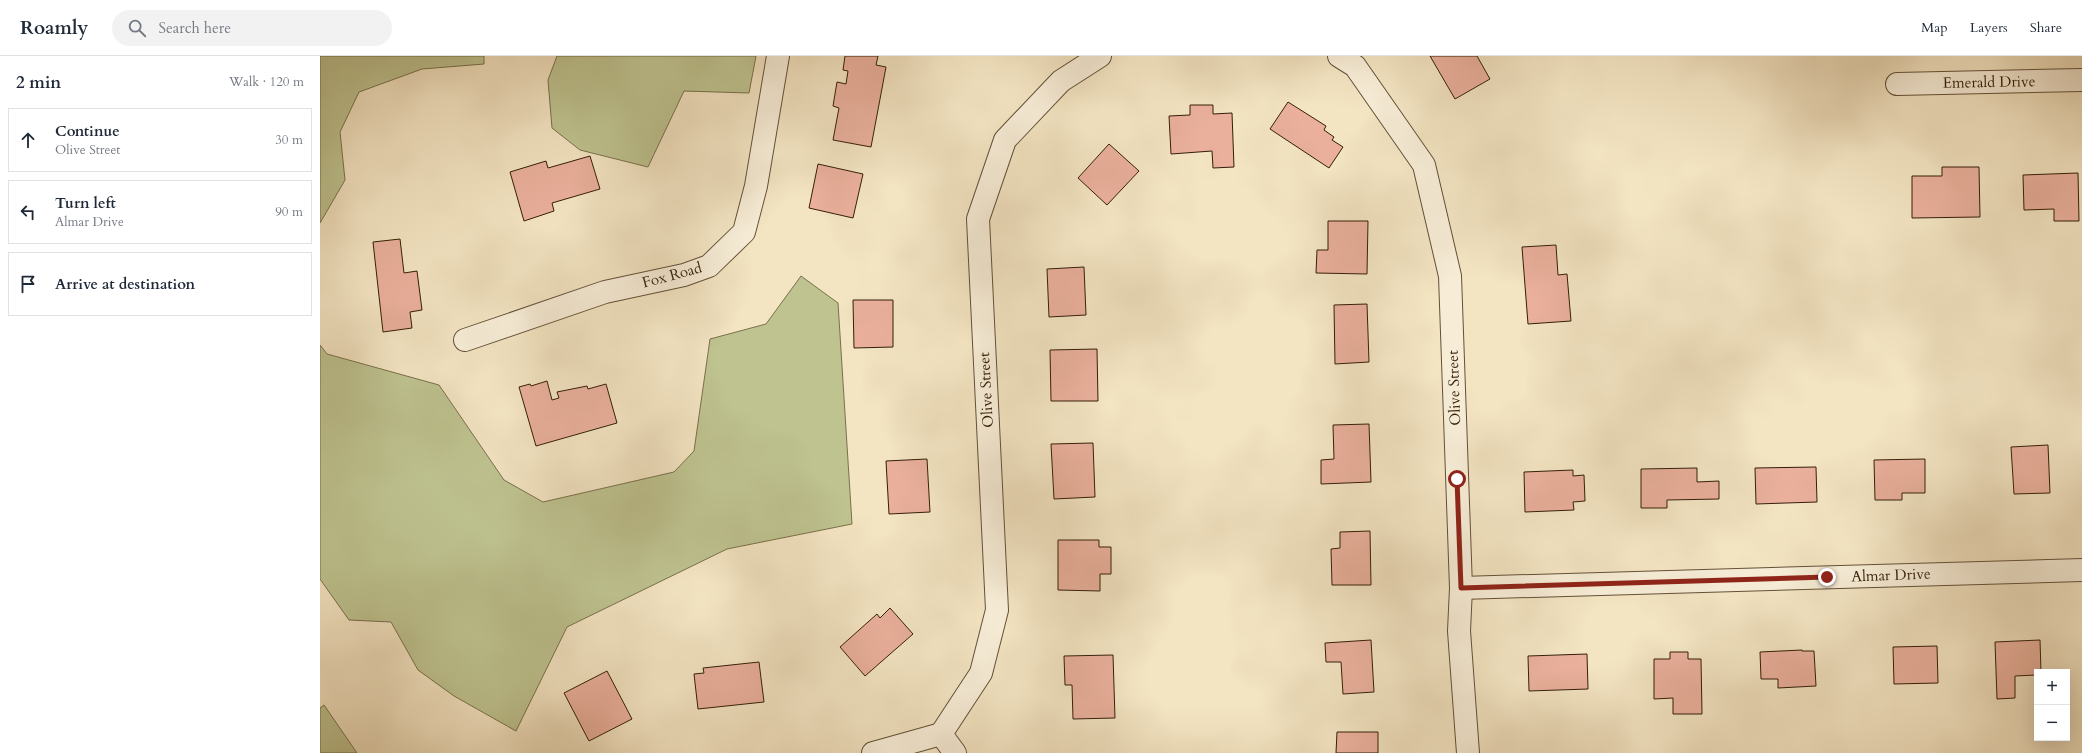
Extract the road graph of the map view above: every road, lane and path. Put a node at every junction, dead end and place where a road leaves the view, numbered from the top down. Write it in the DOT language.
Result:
graph roads {
  1 [pos="778,56"];
  2 [pos="1100,56"];
  3 [pos="1339,56"];
  4 [pos="2082,80"];
  5 [pos="1897,84"];
  6 [pos="465,340"];
  7 [pos="2082,570"];
  8 [pos="1461,588"];
  9 [pos="941,734"];
  10 [pos="872,753"];
  11 [pos="955,753"];
  12 [pos="1468,753"];
  1 -- 6 [label="street, Fox Road"];
  2 -- 9 [label="street, Olive Street"];
  3 -- 8 [label="street, Olive Street"];
  4 -- 5 [label="street, Emerald Drive"];
  7 -- 8 [label="street, Almar Drive"];
  8 -- 12 [label="street, Olive Street"];
  9 -- 10 [label="street"];
  9 -- 11 [label="street"];
}
